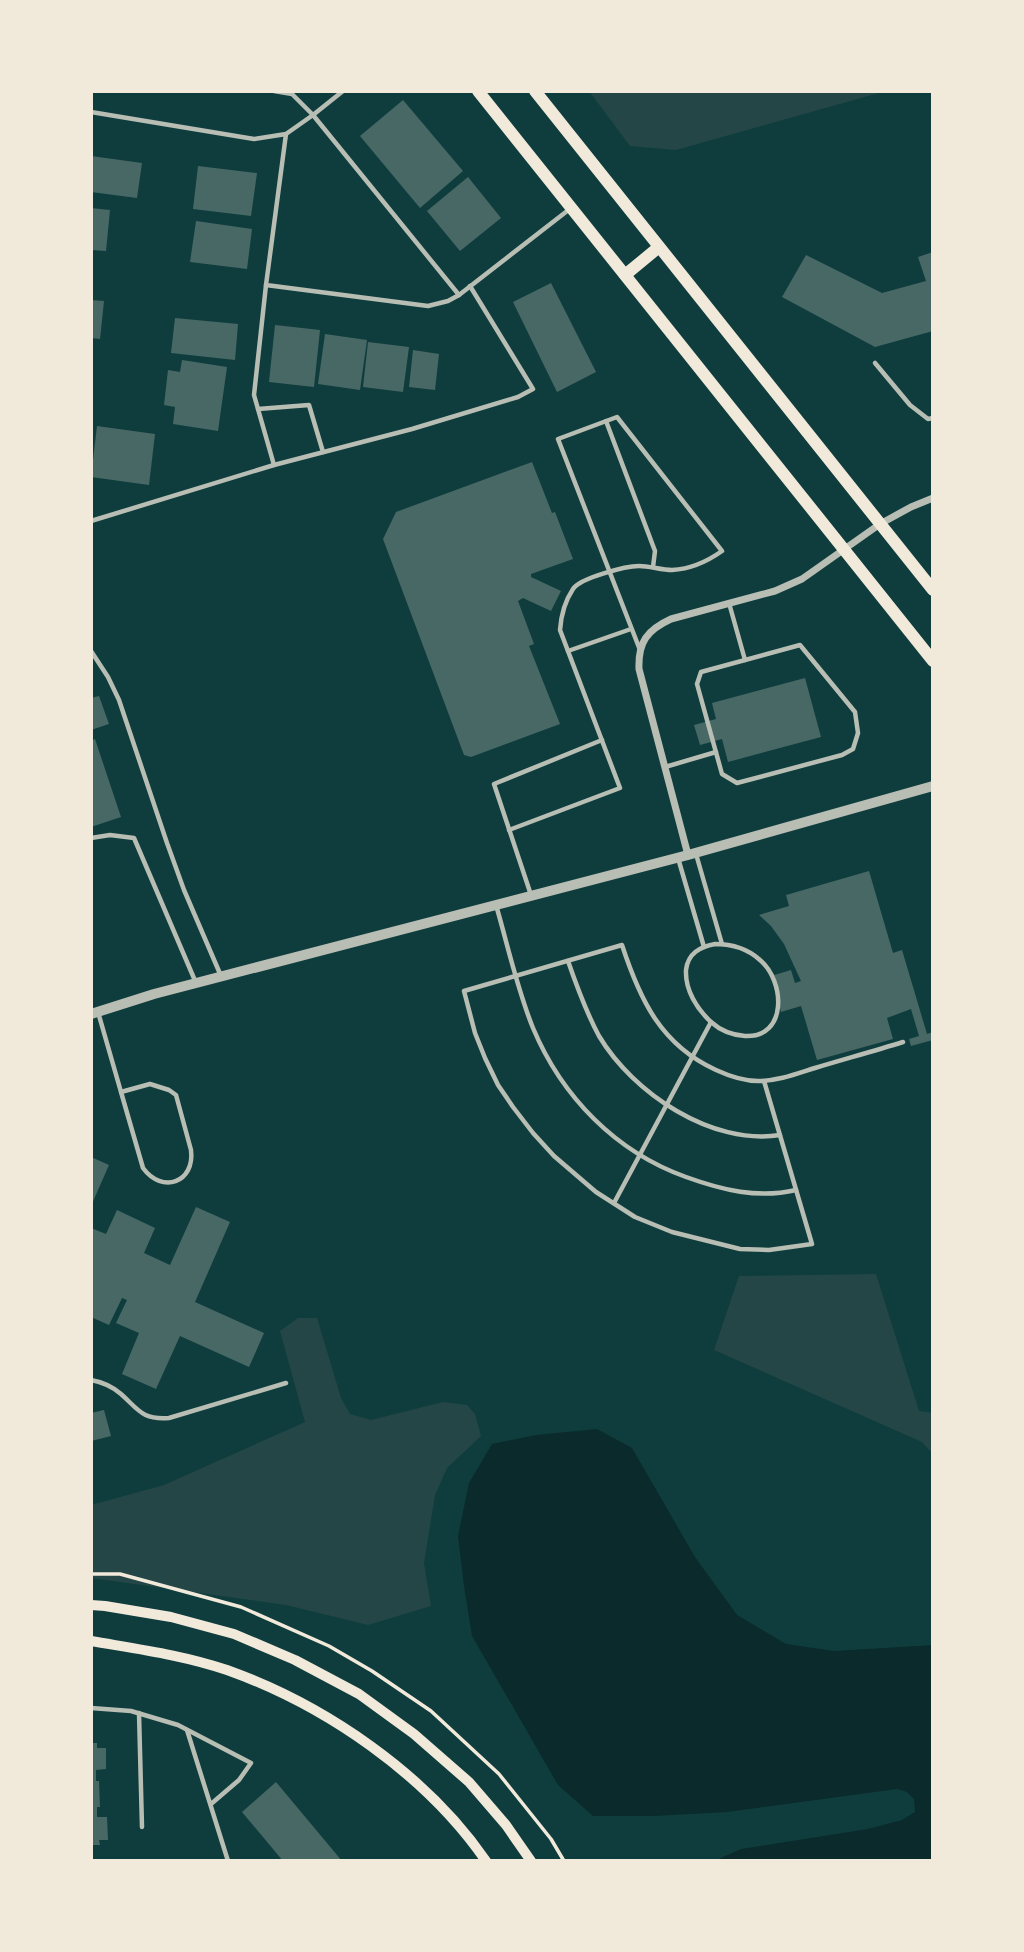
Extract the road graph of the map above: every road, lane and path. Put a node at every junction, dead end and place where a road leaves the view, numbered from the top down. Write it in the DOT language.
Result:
graph roads {
  1 [pos="274,91"];
  2 [pos="343,91"];
  3 [pos="478,91"];
  4 [pos="534,91"];
  5 [pos="91,111"];
  6 [pos="313,115"];
  7 [pos="286,134"];
  8 [pos="571,208"];
  9 [pos="659,247"];
  10 [pos="625,275"];
  11 [pos="266,285"];
  12 [pos="470,286"];
  13 [pos="459,295"];
  14 [pos="874,363"];
  15 [pos="258,409"];
  16 [pos="933,418"];
  17 [pos="606,421"];
  18 [pos="323,452"];
  19 [pos="274,465"];
  20 [pos="933,498"];
  21 [pos="91,521"];
  22 [pos="880,524"];
  23 [pos="842,550"];
  24 [pos="653,567"];
  25 [pos="609,572"];
  26 [pos="933,590"];
  27 [pos="729,603"];
  28 [pos="631,629"];
  29 [pos="91,651"];
  30 [pos="568,651"];
  31 [pos="640,651"];
  32 [pos="745,660"];
  33 [pos="933,661"];
  34 [pos="602,740"];
  35 [pos="716,752"];
  36 [pos="665,767"];
  37 [pos="933,786"];
  38 [pos="509,830"];
  39 [pos="91,838"];
  40 [pos="687,855"];
  41 [pos="531,895"];
  42 [pos="496,904"];
  43 [pos="722,944"];
  44 [pos="704,947"];
  45 [pos="568,961"];
  46 [pos="517,976"];
  47 [pos="221,977"];
  48 [pos="196,983"];
  49 [pos="94,1013"];
  50 [pos="711,1022"];
  51 [pos="904,1042"];
  52 [pos="692,1056"];
  53 [pos="764,1080"];
  54 [pos="121,1092"];
  55 [pos="667,1104"];
  56 [pos="780,1135"];
  57 [pos="639,1155"];
  58 [pos="796,1190"];
  59 [pos="614,1203"];
  60 [pos="91,1380"];
  61 [pos="286,1383"];
  62 [pos="91,1605"];
  63 [pos="91,1642"];
  64 [pos="91,1708"];
  65 [pos="139,1713"];
  66 [pos="187,1730"];
  67 [pos="211,1804"];
  68 [pos="142,1827"];
  69 [pos="228,1861"];
  70 [pos="486,1861"];
  71 [pos="531,1861"];
  1 -- 6 [label="lane"];
  2 -- 6 [label="lane"];
  3 -- 8 [label="main road"];
  4 -- 9 [label="main road"];
  5 -- 7 [label="lane"];
  6 -- 7 [label="lane"];
  6 -- 13 [label="lane"];
  7 -- 11 [label="lane"];
  8 -- 10 [label="main road"];
  8 -- 12 [label="lane"];
  9 -- 10 [label="main road"];
  9 -- 22 [label="main road"];
  10 -- 23 [label="main road"];
  11 -- 13 [label="lane"];
  11 -- 15 [label="lane"];
  12 -- 13 [label="lane"];
  12 -- 18 [label="lane"];
  14 -- 16 [label="lane"];
  15 -- 18 [label="lane"];
  15 -- 19 [label="lane"];
  17 -- 24 [label="lane"];
  17 -- 24 [label="lane"];
  17 -- 25 [label="lane"];
  18 -- 19 [label="lane"];
  19 -- 21 [label="lane"];
  20 -- 22 [label="street"];
  22 -- 23 [label="street"];
  22 -- 26 [label="main road"];
  23 -- 27 [label="street"];
  23 -- 33 [label="main road"];
  24 -- 25 [label="lane"];
  25 -- 28 [label="lane"];
  25 -- 30 [label="lane"];
  27 -- 31 [label="street"];
  27 -- 32 [label="lane"];
  28 -- 30 [label="lane"];
  28 -- 31 [label="lane"];
  29 -- 47 [label="lane"];
  30 -- 34 [label="lane"];
  31 -- 36 [label="street"];
  32 -- 35 [label="lane"];
  32 -- 35 [label="lane"];
  34 -- 38 [label="lane"];
  34 -- 38 [label="lane"];
  35 -- 36 [label="lane"];
  36 -- 40 [label="street"];
  37 -- 40 [label="street"];
  38 -- 41 [label="lane"];
  39 -- 48 [label="lane"];
  40 -- 41 [label="street"];
  40 -- 43 [label="lane"];
  40 -- 44 [label="lane"];
  41 -- 42 [label="street"];
  42 -- 46 [label="lane"];
  42 -- 47 [label="street"];
  43 -- 44 [label="lane"];
  43 -- 50 [label="lane"];
  44 -- 50 [label="lane"];
  45 -- 46 [label="lane"];
  45 -- 52 [label="lane"];
  45 -- 55 [label="lane"];
  46 -- 57 [label="lane"];
  46 -- 59 [label="lane"];
  47 -- 48 [label="street"];
  48 -- 49 [label="street"];
  49 -- 54 [label="lane"];
  50 -- 52 [label="lane"];
  51 -- 53 [label="lane"];
  52 -- 53 [label="lane"];
  52 -- 55 [label="lane"];
  53 -- 56 [label="lane"];
  54 -- 54 [label="lane"];
  55 -- 56 [label="lane"];
  55 -- 57 [label="lane"];
  56 -- 58 [label="lane"];
  57 -- 58 [label="lane"];
  57 -- 59 [label="lane"];
  58 -- 59 [label="lane"];
  60 -- 61 [label="lane"];
  62 -- 71 [label="main road"];
  63 -- 70 [label="main road"];
  64 -- 65 [label="lane"];
  65 -- 66 [label="lane"];
  65 -- 68 [label="lane"];
  66 -- 67 [label="lane"];
  66 -- 67 [label="lane"];
  67 -- 69 [label="lane"];
}
